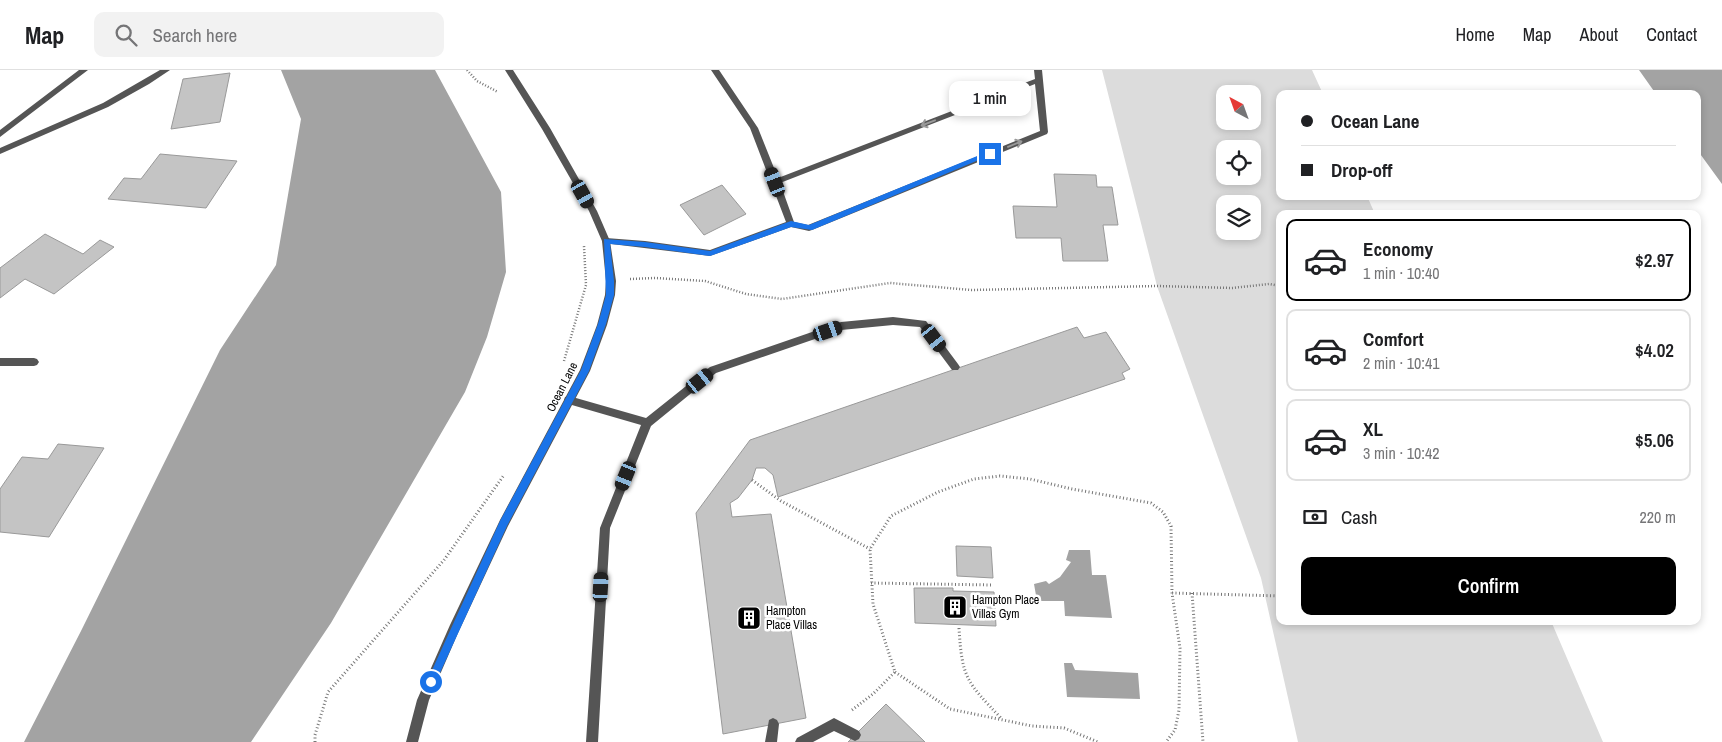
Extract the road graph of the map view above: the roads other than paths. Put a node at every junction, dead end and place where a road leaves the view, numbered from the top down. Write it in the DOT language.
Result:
graph roads {
  1 [pos="84,70"];
  2 [pos="166,70"];
  3 [pos="509,70"];
  4 [pos="714,70"];
  5 [pos="1038,70"];
  6 [pos="1039,80"];
  7 [pos="0,134"];
  8 [pos="0,151"];
  9 [pos="775,182"];
  10 [pos="791,224"];
  11 [pos="606,241"];
  12 [pos="0,362"];
  13 [pos="34,362"];
  14 [pos="955,367"];
  15 [pos="569,400"];
  16 [pos="647,423"];
  17 [pos="773,724"];
  18 [pos="855,735"];
  19 [pos="412,742"];
  20 [pos="592,742"];
  21 [pos="771,742"];
  22 [pos="802,742"];
  1 -- 7 [label="street"];
  2 -- 8 [label="street"];
  3 -- 11 [label="street, Ocean Lane"];
  4 -- 9 [label="street"];
  5 -- 6 [label="street"];
  6 -- 9 [label="street, one-way"];
  10 -- 6 [label="street, one-way"];
  9 -- 10 [label="street"];
  10 -- 11 [label="street"];
  11 -- 15 [label="street, Ocean Lane"];
  12 -- 13 [label="street"];
  14 -- 16 [label="street"];
  15 -- 16 [label="street"];
  15 -- 19 [label="street, Ocean Lane"];
  16 -- 20 [label="street"];
  17 -- 21 [label="street"];
  18 -- 22 [label="street"];
}
